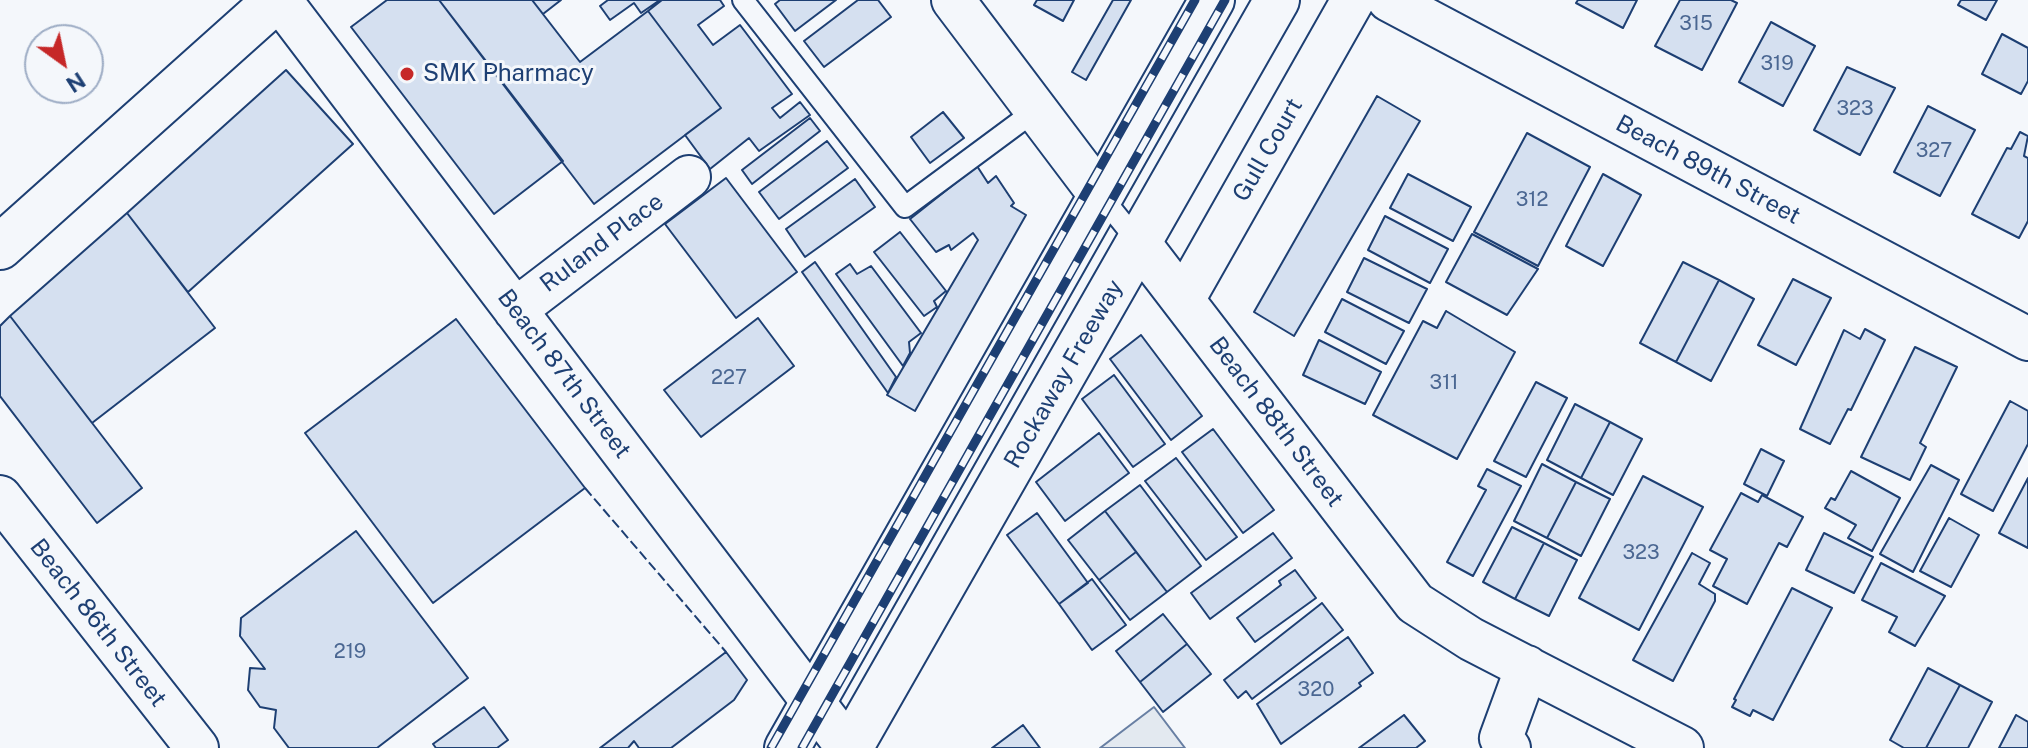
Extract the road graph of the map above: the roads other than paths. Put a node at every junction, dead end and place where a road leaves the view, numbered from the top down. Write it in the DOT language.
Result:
graph roads {
  1 [pos="278,0"];
  2 [pos="743,0"];
  3 [pos="953,0"];
  4 [pos="1212,0"];
  5 [pos="1277,0"];
  6 [pos="1353,0"];
  7 [pos="1389,0"];
  8 [pos="1036,110"];
  9 [pos="689,177"];
  10 [pos="1101,196"];
  11 [pos="1139,243"];
  12 [pos="0,247"];
  13 [pos="1183,300"];
  14 [pos="515,310"];
  15 [pos="2028,339"];
  16 [pos="0,497"];
  17 [pos="1527,667"];
  18 [pos="813,702"];
  19 [pos="197,748"];
  20 [pos="787,748"];
  21 [pos="849,748"];
  22 [pos="1509,748"];
  23 [pos="1682,748"];
  1 -- 12 [label="street"];
  1 -- 14 [label="street, Beach 87th Street"];
  2 -- 8 [label="lane"];
  3 -- 8 [label="street, Beach 88th Street"];
  4 -- 10 [label="street"];
  5 -- 11 [label="street, Rockaway Freeway"];
  6 -- 13 [label="street, Gull Court"];
  7 -- 15 [label="street, Beach 89th Street"];
  8 -- 10 [label="street, Beach 88th Street"];
  9 -- 14 [label="street, Ruland Place"];
  10 -- 11 [label="lane, Beach 88th Street"];
  10 -- 18 [label="street"];
  11 -- 13 [label="street, Beach 88th Street"];
  11 -- 21 [label="street, Rockaway Freeway"];
  13 -- 17 [label="street, Beach 88th Street"];
  14 -- 18 [label="street, Beach 87th Street"];
  16 -- 19 [label="street, Beach 86th Street"];
  17 -- 22 [label="street"];
  17 -- 23 [label="street, Beach 88th Street"];
  18 -- 20 [label="street"];
  18 -- 21 [label="street, Beach 87th Street"];
}
